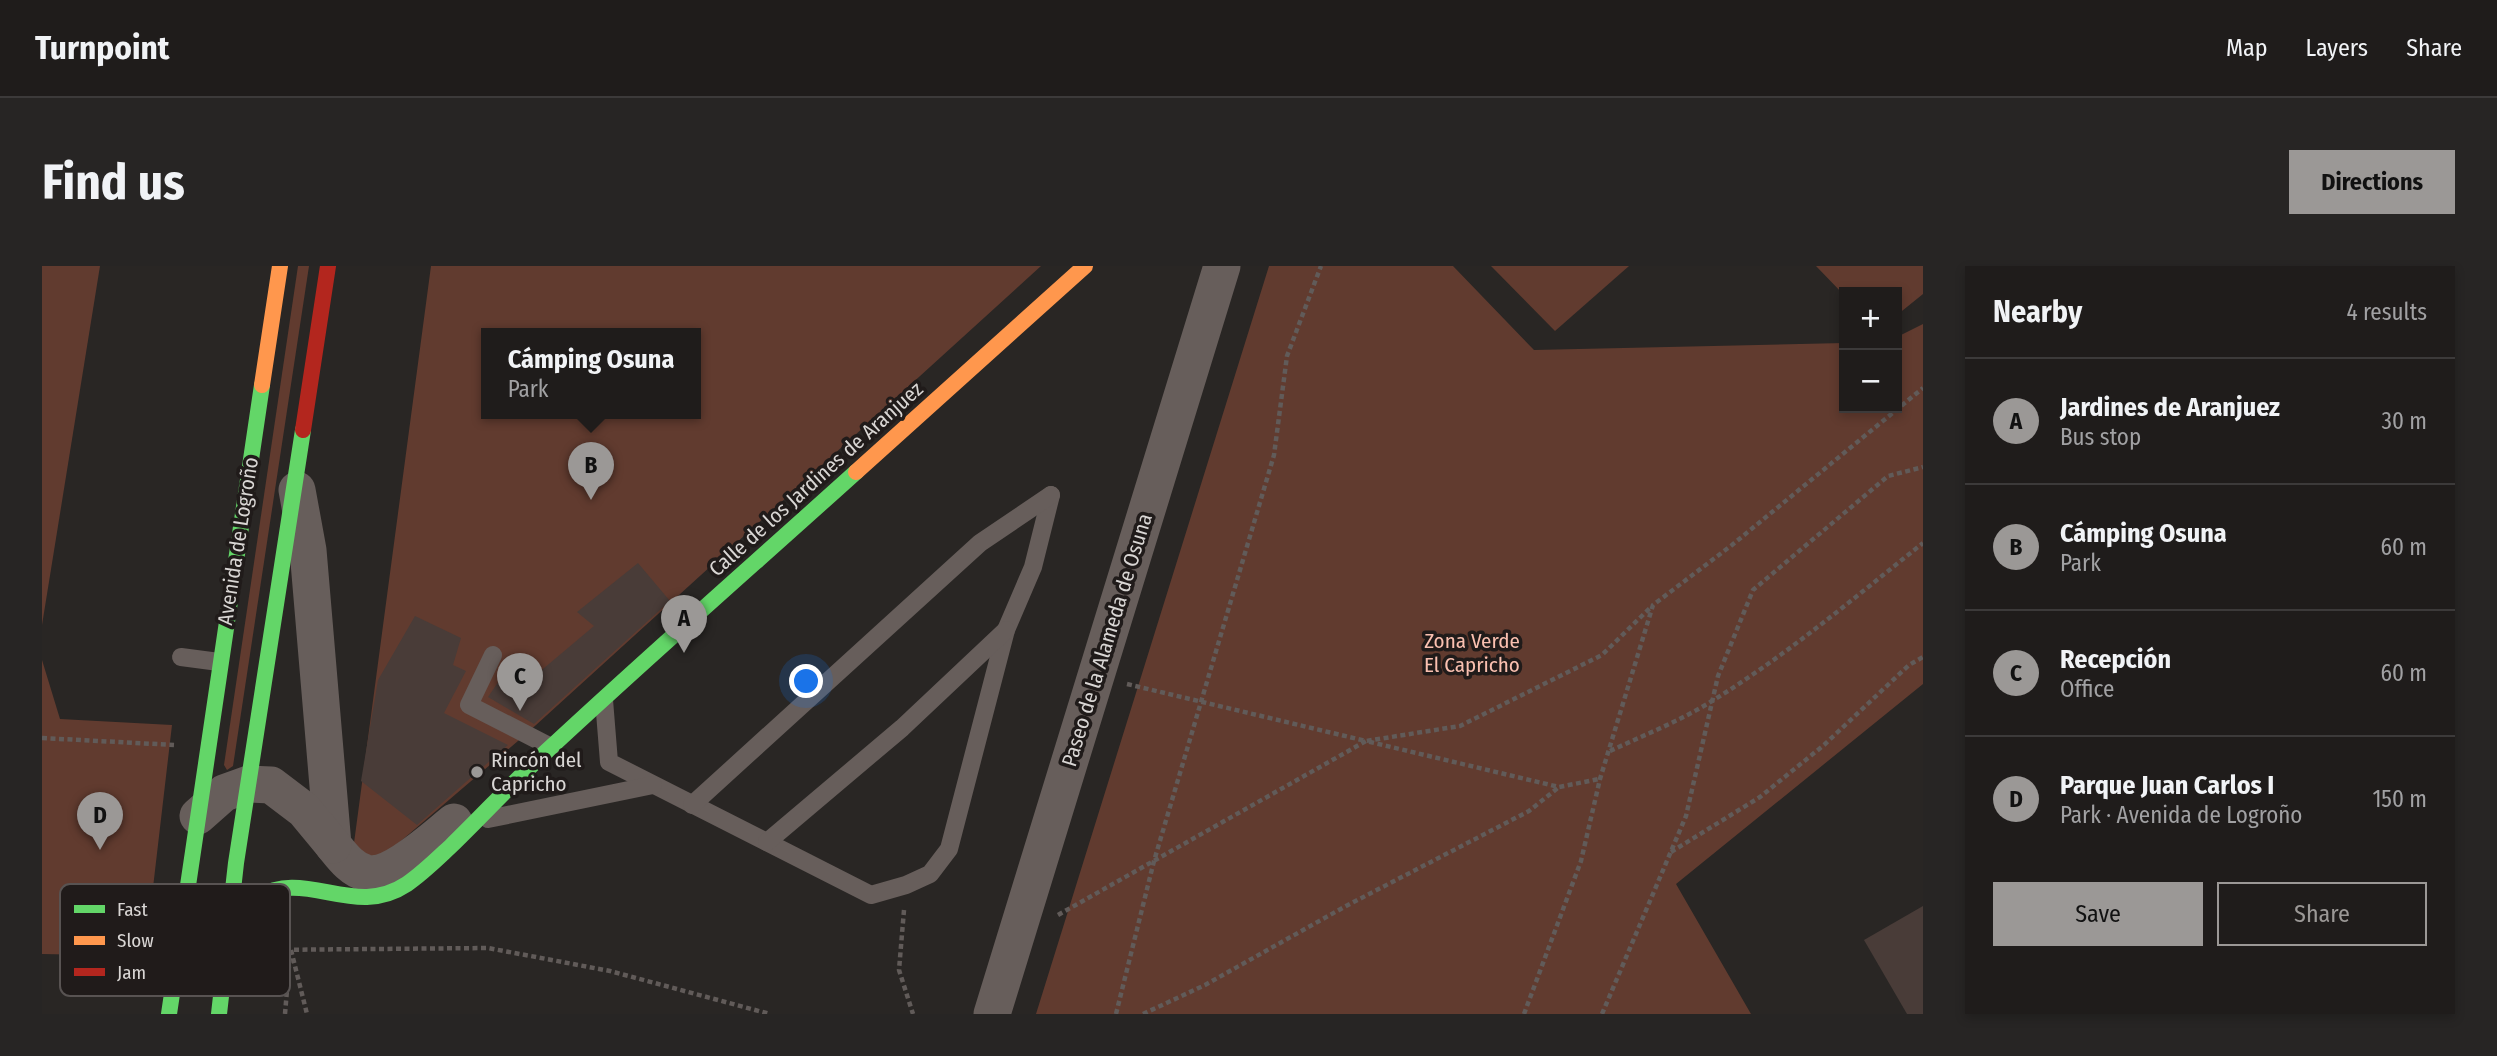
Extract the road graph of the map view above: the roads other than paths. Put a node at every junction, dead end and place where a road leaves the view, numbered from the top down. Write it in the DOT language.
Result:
graph roads {
  1 [pos="280,266"];
  2 [pos="328,266"];
  3 [pos="1086,266"];
  4 [pos="1222,266"];
  5 [pos="296,482"];
  6 [pos="1006,631"];
  7 [pos="493,654"];
  8 [pos="181,657"];
  9 [pos="219,662"];
  10 [pos="604,701"];
  11 [pos="539,757"];
  12 [pos="249,784"];
  13 [pos="653,785"];
  14 [pos="692,805"];
  15 [pos="198,816"];
  16 [pos="478,821"];
  17 [pos="767,842"];
  18 [pos="333,845"];
  19 [pos="188,884"];
  20 [pos="235,884"];
  21 [pos="290,887"];
  22 [pos="172,996"];
  23 [pos="221,996"];
  24 [pos="169,1014"];
  25 [pos="219,1014"];
  26 [pos="992,1014"];
  1 -- 9 [label="main road, Avenida de Logroño"];
  2 -- 5 [label="main road"];
  3 -- 10 [label="main road, Calle de los Jardines de Aranjuez"];
  4 -- 26 [label="street, Paseo de la Alameda de Osuna"];
  5 -- 12 [label="main road"];
  5 -- 18 [label="street"];
  6 -- 14 [label="lane"];
  6 -- 17 [label="lane"];
  6 -- 17 [label="lane"];
  7 -- 11 [label="lane"];
  8 -- 9 [label="lane"];
  9 -- 15 [label="main road, Avenida de Logroño"];
  10 -- 11 [label="main road, Calle de los Jardines de Aranjuez"];
  10 -- 13 [label="lane"];
  11 -- 16 [label="main road, Calle de los Jardines de Aranjuez"];
  11 -- 18 [label="street"];
  12 -- 15 [label="street"];
  12 -- 18 [label="street"];
  12 -- 20 [label="main road"];
  13 -- 14 [label="lane"];
  13 -- 16 [label="lane"];
  14 -- 17 [label="lane"];
  15 -- 19 [label="main road, Avenida de Logroño"];
  16 -- 21 [label="main road, Calle de los Jardines de Aranjuez"];
  22 -- 24 [label="main road, Avenida de Logroño"];
  23 -- 25 [label="main road"];
}
